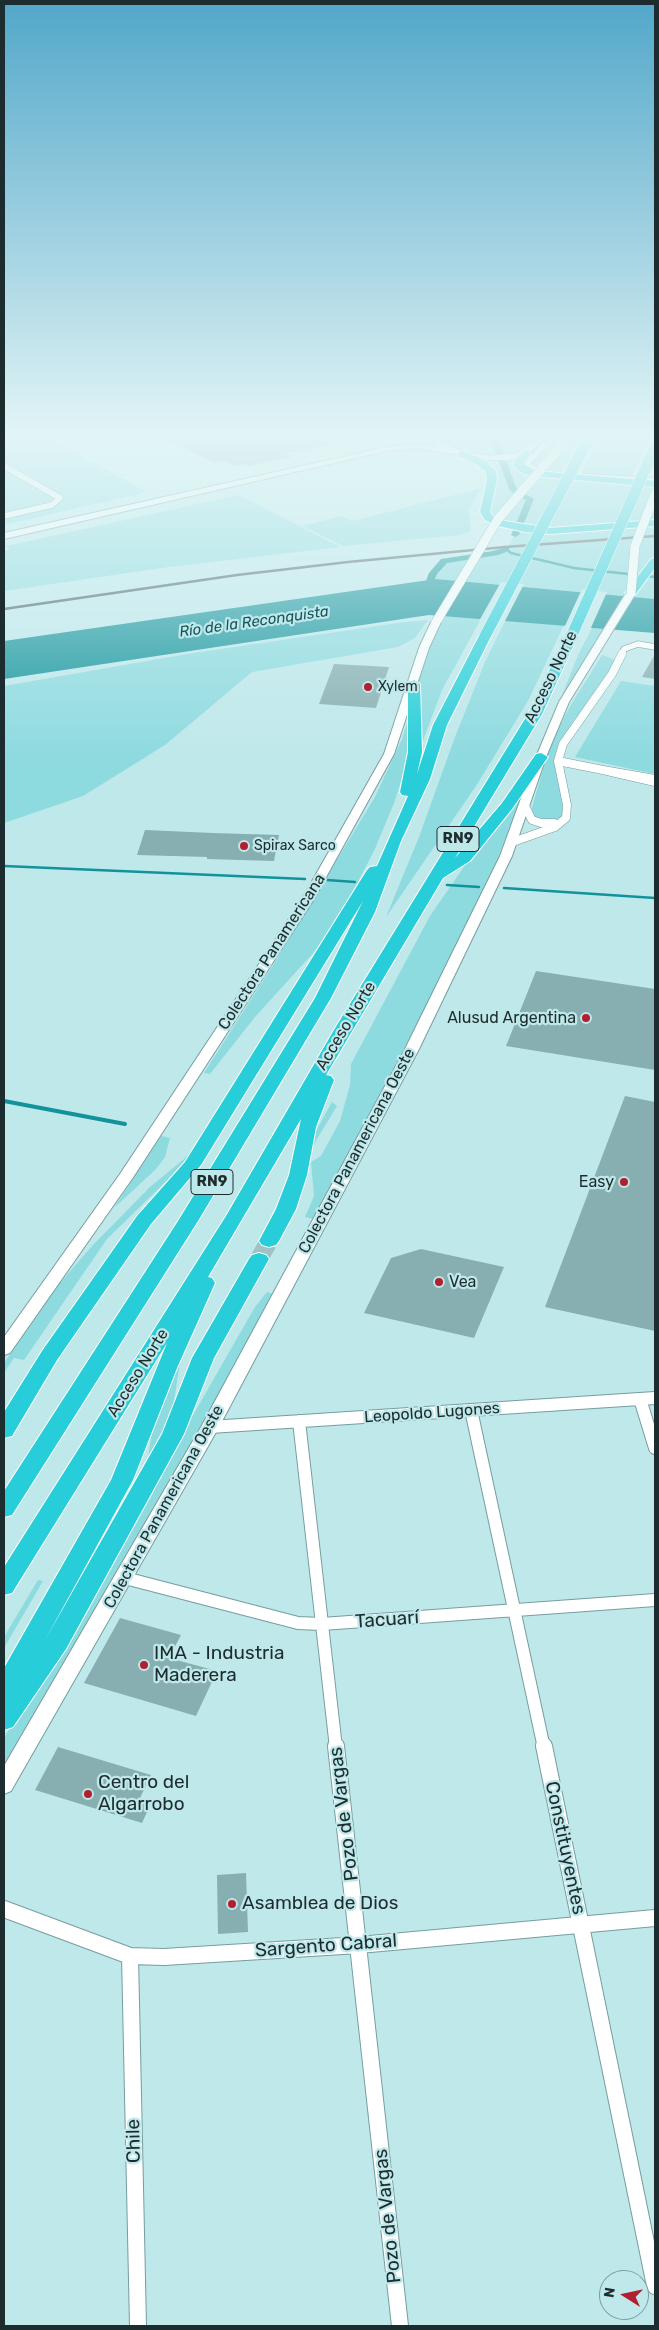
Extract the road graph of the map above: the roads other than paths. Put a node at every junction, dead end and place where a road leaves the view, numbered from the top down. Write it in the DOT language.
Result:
graph roads {
  1 [pos="483,545"];
  2 [pos="532,545"];
  3 [pos="612,545"];
  4 [pos="635,545"];
  5 [pos="655,561"];
  6 [pos="632,593"];
  7 [pos="655,647"];
  8 [pos="414,684"];
  9 [pos="541,757"];
  10 [pos="558,761"];
  11 [pos="603,770"];
  12 [pos="655,779"];
  13 [pos="655,782"];
  14 [pos="525,806"];
  15 [pos="562,822"];
  16 [pos="394,840"];
  17 [pos="510,843"];
  18 [pos="436,877"];
  19 [pos="343,1030"];
  20 [pos="236,1216"];
  21 [pos="4,1349"];
  22 [pos="655,1398"];
  23 [pos="640,1399"];
  24 [pos="471,1410"];
  25 [pos="299,1421"];
  26 [pos="210,1427"];
  27 [pos="4,1430"];
  28 [pos="655,1448"];
  29 [pos="4,1509"];
  30 [pos="125,1578"];
  31 [pos="4,1586"];
  32 [pos="655,1600"];
  33 [pos="514,1610"];
  34 [pos="322,1624"];
  35 [pos="4,1690"];
  36 [pos="4,1720"];
  37 [pos="4,1785"];
  38 [pos="4,1909"];
  39 [pos="655,1918"];
  40 [pos="582,1925"];
  41 [pos="359,1945"];
  42 [pos="130,1956"];
  43 [pos="655,2286"];
  44 [pos="138,2326"];
  45 [pos="400,2326"];
  1 -- 8 [label="main road, Colectora Panamericana, bridge"];
  2 -- 16 [label="highway, RN9, bridge"];
  3 -- 18 [label="highway, Acceso Norte / RN9, bridge"];
  4 -- 6 [label="main road, Colectora Panamericana Oeste, bridge"];
  5 -- 6 [label="highway"];
  6 -- 9 [label="main road, Colectora Panamericana Oeste"];
  7 -- 10 [label="street"];
  8 -- 16 [label="highway"];
  8 -- 21 [label="main road, Colectora Panamericana"];
  9 -- 14 [label="main road, Colectora Panamericana Oeste"];
  9 -- 18 [label="highway"];
  10 -- 11 [label="street"];
  10 -- 15 [label="street"];
  11 -- 12 [label="street"];
  11 -- 13 [label="street"];
  14 -- 15 [label="street"];
  14 -- 17 [label="main road, Colectora Panamericana Oeste"];
  15 -- 17 [label="street"];
  16 -- 27 [label="highway"];
  16 -- 29 [label="highway, RN9"];
  17 -- 26 [label="main road, Colectora Panamericana Oeste"];
  18 -- 19 [label="highway, Acceso Norte / RN9"];
  19 -- 20 [label="highway, Acceso Norte / RN9"];
  19 -- 36 [label="highway"];
  20 -- 31 [label="highway, Acceso Norte / RN9"];
  20 -- 35 [label="highway"];
  22 -- 23 [label="street, Leopoldo Lugones"];
  23 -- 24 [label="street, Leopoldo Lugones"];
  23 -- 28 [label="street"];
  24 -- 25 [label="street, Leopoldo Lugones"];
  24 -- 33 [label="street, Constituyentes"];
  25 -- 26 [label="street, Leopoldo Lugones"];
  25 -- 34 [label="street, Pozo de Vargas"];
  26 -- 30 [label="main road, Colectora Panamericana Oeste"];
  30 -- 34 [label="street, Tacuarí"];
  30 -- 37 [label="main road, Colectora Panamericana Oeste"];
  32 -- 33 [label="street, Tacuarí"];
  33 -- 34 [label="street, Tacuarí"];
  33 -- 40 [label="street, Constituyentes"];
  34 -- 41 [label="street, Pozo de Vargas"];
  38 -- 42 [label="street, Sargento Cabral"];
  39 -- 40 [label="street, Sargento Cabral"];
  40 -- 41 [label="street, Sargento Cabral"];
  40 -- 43 [label="street, Constituyentes"];
  41 -- 42 [label="street, Sargento Cabral"];
  41 -- 45 [label="street, Pozo de Vargas"];
  42 -- 44 [label="street, Chile"];
}
